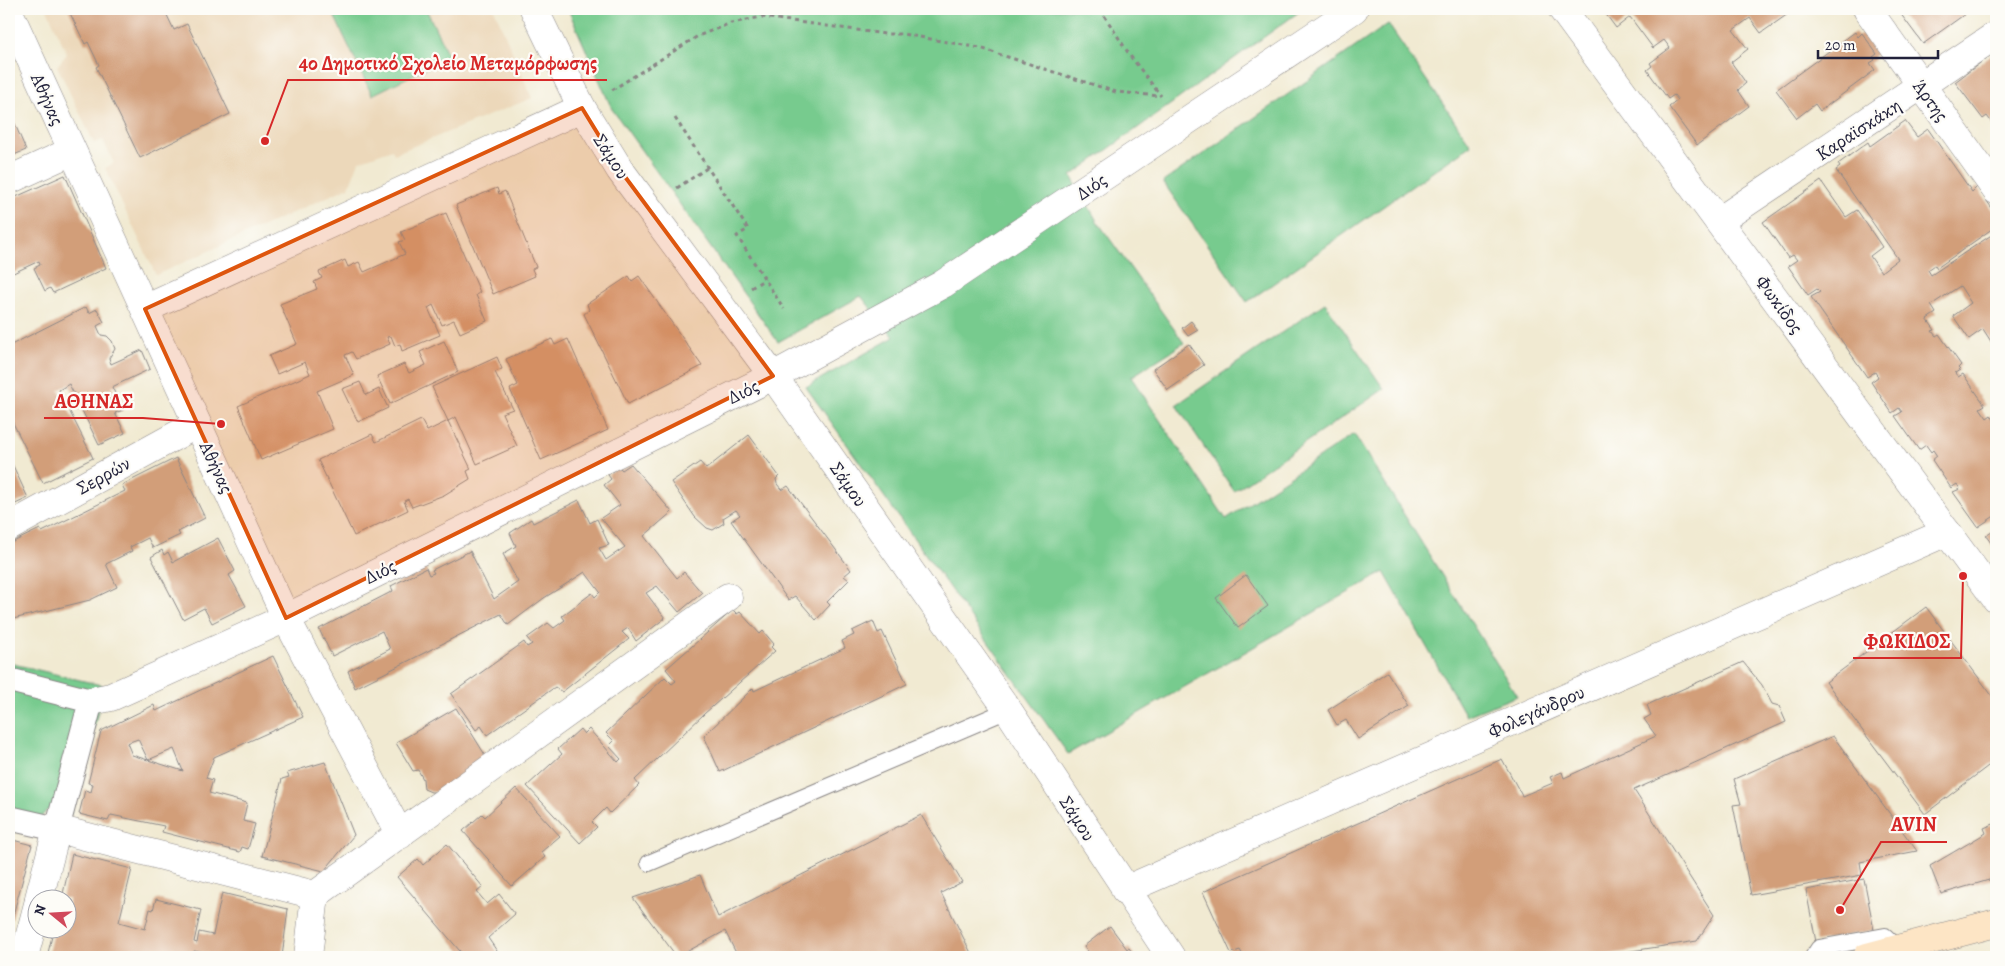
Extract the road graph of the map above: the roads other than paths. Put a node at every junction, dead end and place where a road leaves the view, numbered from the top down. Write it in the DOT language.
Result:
graph roads {
  1 [pos="534,9"];
  2 [pos="1354,9"];
  3 [pos="1562,9"];
  4 [pos="1867,9"];
  5 [pos="9,12"];
  6 [pos="1996,35"];
  7 [pos="1921,87"];
  8 [pos="582,108"];
  9 [pos="72,151"];
  10 [pos="9,180"];
  11 [pos="1996,190"];
  12 [pos="1719,221"];
  13 [pos="144,308"];
  14 [pos="773,376"];
  15 [pos="198,424"];
  16 [pos="9,527"];
  17 [pos="1947,532"];
  18 [pos="728,597"];
  19 [pos="1996,600"];
  20 [pos="286,618"];
  21 [pos="9,680"];
  22 [pos="91,701"];
  23 [pos="1008,710"];
  24 [pos="9,818"];
  25 [pos="57,829"];
  26 [pos="400,834"];
  27 [pos="649,863"];
  28 [pos="42,888"];
  29 [pos="1125,890"];
  30 [pos="315,895"];
  31 [pos="1996,923"];
  32 [pos="29,938"];
  33 [pos="1900,950"];
  34 [pos="24,957"];
  35 [pos="308,957"];
  36 [pos="1170,957"];
  37 [pos="1813,957"];
  38 [pos="1867,957"];
  1 -- 8 [label="street, Σάμου"];
  2 -- 14 [label="street, Διός"];
  3 -- 12 [label="street, Φωκίδος"];
  4 -- 7 [label="street, Άρτης"];
  5 -- 9 [label="street, Αθήνας"];
  6 -- 7 [label="street, Καραϊσκάκη"];
  7 -- 11 [label="street, Άρτης"];
  7 -- 12 [label="street, Καραϊσκάκη"];
  8 -- 13 [label="street"];
  8 -- 14 [label="street, Σάμου"];
  9 -- 10 [label="street"];
  9 -- 13 [label="street, Αθήνας"];
  12 -- 17 [label="street, Φωκίδος"];
  13 -- 15 [label="street, Αθήνας"];
  14 -- 20 [label="street, Διός"];
  14 -- 23 [label="street, Σάμου"];
  15 -- 16 [label="street, Σερρών"];
  15 -- 20 [label="street, Αθήνας"];
  17 -- 19 [label="street, Φωκίδος"];
  17 -- 29 [label="street, Φολεγάνδρου"];
  18 -- 26 [label="street"];
  20 -- 22 [label="street, Διός"];
  20 -- 26 [label="street, Αθήνας"];
  21 -- 22 [label="street"];
  22 -- 25 [label="street"];
  23 -- 27 [label="lane"];
  23 -- 29 [label="street, Σάμου"];
  24 -- 25 [label="street"];
  25 -- 28 [label="street"];
  25 -- 30 [label="street"];
  26 -- 30 [label="street"];
  29 -- 36 [label="street, Σάμου"];
  30 -- 35 [label="street"];
  31 -- 33 [label="main road"];
  32 -- 34 [label="street"];
  33 -- 37 [label="lane"];
  33 -- 38 [label="main road"];
}
